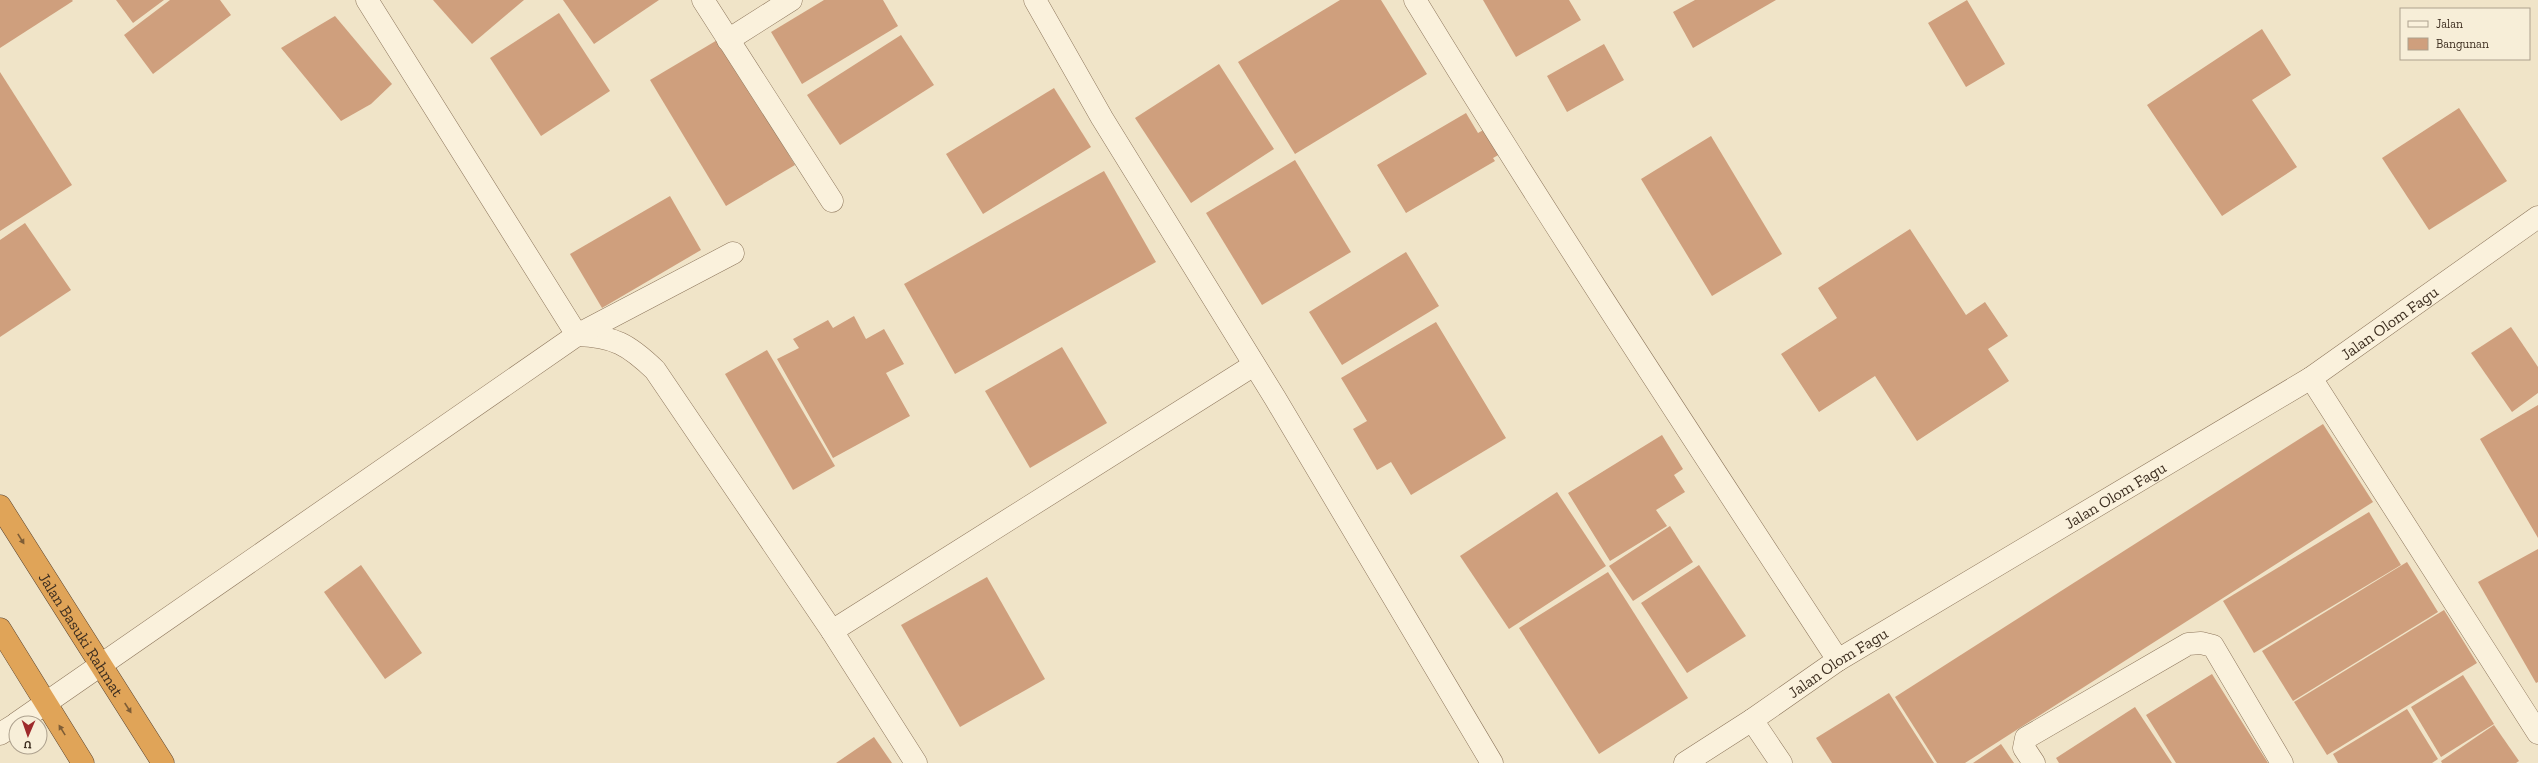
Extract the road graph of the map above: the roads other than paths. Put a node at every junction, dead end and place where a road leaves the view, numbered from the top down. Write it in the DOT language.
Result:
graph roads {
  1 [pos="367,0"];
  2 [pos="703,0"];
  3 [pos="791,0"];
  4 [pos="1035,0"];
  5 [pos="1415,0"];
  6 [pos="728,40"];
  7 [pos="832,201"];
  8 [pos="2538,217"];
  9 [pos="733,253"];
  10 [pos="577,335"];
  11 [pos="1254,365"];
  12 [pos="2311,378"];
  13 [pos="0,506"];
  14 [pos="0,630"];
  15 [pos="832,631"];
  16 [pos="1838,660"];
  17 [pos="100,665"];
  18 [pos="46,705"];
  19 [pos="30,715"];
  20 [pos="1752,720"];
  21 [pos="2538,733"];
  22 [pos="83,763"];
  23 [pos="163,763"];
  24 [pos="916,763"];
  25 [pos="1492,763"];
  26 [pos="1685,763"];
  27 [pos="1781,763"];
  28 [pos="2034,763"];
  29 [pos="2282,763"];
  1 -- 10 [label="street"];
  2 -- 6 [label="street"];
  3 -- 6 [label="street"];
  4 -- 11 [label="street"];
  5 -- 16 [label="street"];
  6 -- 7 [label="street"];
  8 -- 12 [label="street, Jalan Olom Fagu"];
  9 -- 10 [label="street"];
  10 -- 15 [label="street"];
  10 -- 17 [label="street"];
  11 -- 15 [label="street"];
  11 -- 25 [label="street"];
  12 -- 16 [label="street, Jalan Olom Fagu"];
  12 -- 21 [label="street"];
  13 -- 17 [label="highway, Jalan Basuki Rahmat, one-way"];
  14 -- 18 [label="highway"];
  15 -- 24 [label="street"];
  16 -- 20 [label="street, Jalan Olom Fagu"];
  17 -- 18 [label="street"];
  17 -- 23 [label="highway, Jalan Basuki Rahmat, one-way"];
  18 -- 19 [label="street"];
  22 -- 18 [label="highway, one-way"];
  20 -- 26 [label="street, Jalan Olom Fagu"];
  20 -- 27 [label="street"];
  28 -- 29 [label="street"];
}
